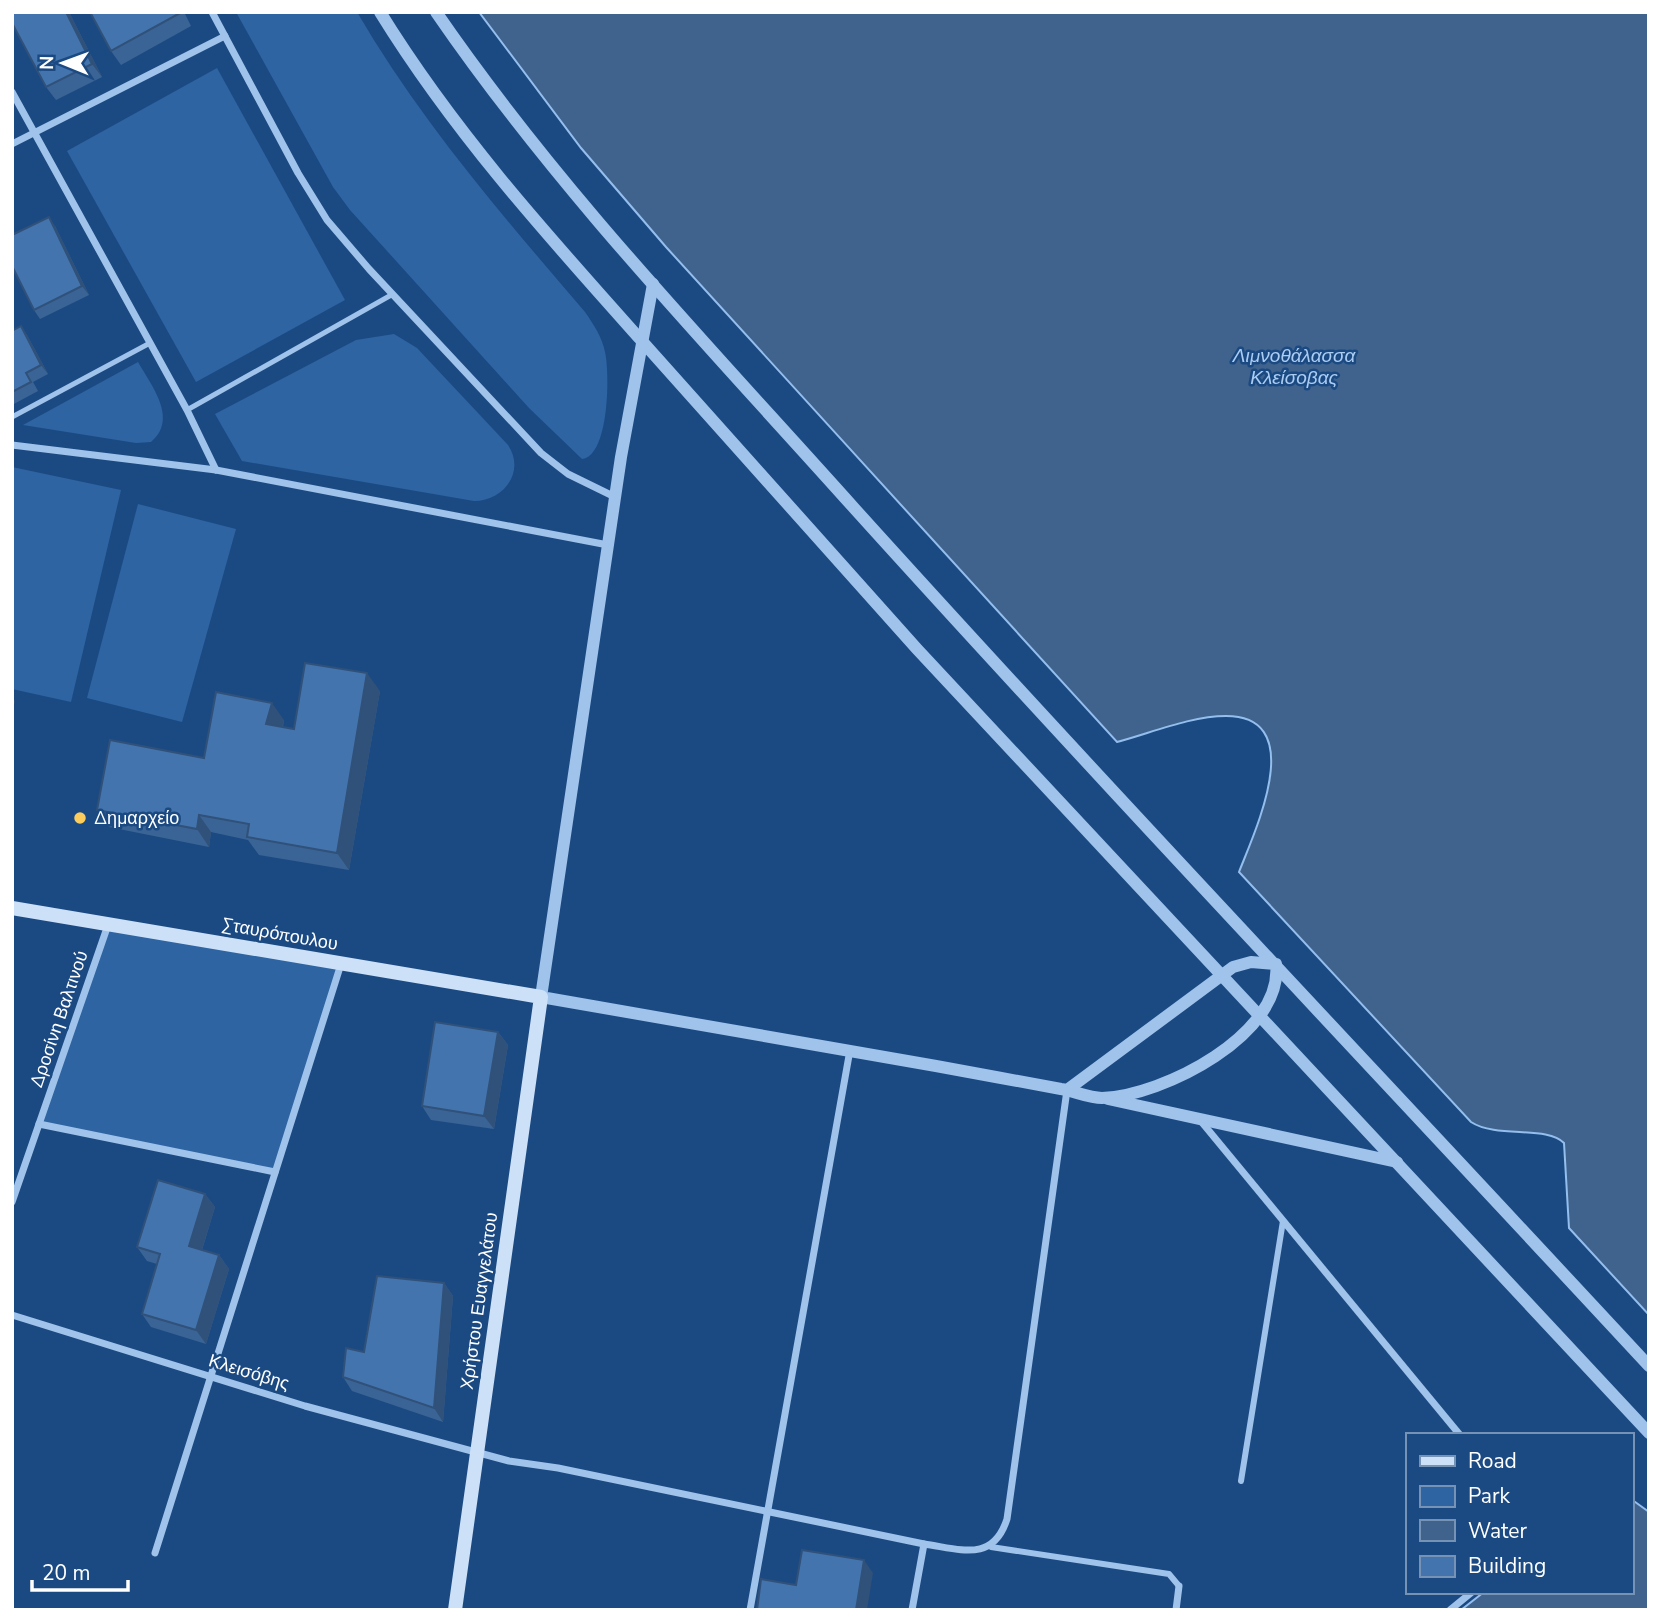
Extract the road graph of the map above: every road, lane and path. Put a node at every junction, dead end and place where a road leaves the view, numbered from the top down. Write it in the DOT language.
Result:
graph roads {
  1 [pos="212,12"];
  2 [pos="380,12"];
  3 [pos="436,12"];
  4 [pos="225,36"];
  5 [pos="12,92"];
  6 [pos="34,133"];
  7 [pos="12,144"];
  8 [pos="653,284"];
  9 [pos="393,294"];
  10 [pos="641,340"];
  11 [pos="150,343"];
  12 [pos="187,410"];
  13 [pos="12,416"];
  14 [pos="12,445"];
  15 [pos="216,470"];
  16 [pos="615,497"];
  17 [pos="608,545"];
  18 [pos="12,908"];
  19 [pos="108,925"];
  20 [pos="341,964"];
  21 [pos="1276,964"];
  22 [pos="1223,973"];
  23 [pos="541,997"];
  24 [pos="1261,1015"];
  25 [pos="850,1050"];
  26 [pos="1067,1090"];
  27 [pos="1101,1098"];
  28 [pos="1200,1119"];
  29 [pos="39,1124"];
  30 [pos="1397,1162"];
  31 [pos="275,1172"];
  32 [pos="12,1202"];
  33 [pos="1283,1221"];
  34 [pos="12,1315"];
  35 [pos="1649,1366"];
  36 [pos="211,1377"];
  37 [pos="1458,1433"];
  38 [pos="1649,1433"];
  39 [pos="478,1452"];
  40 [pos="1241,1481"];
  41 [pos="769,1514"];
  42 [pos="924,1544"];
  43 [pos="990,1547"];
  44 [pos="155,1553"];
  45 [pos="1179,1586"];
  46 [pos="1470,1594"];
  47 [pos="455,1610"];
  48 [pos="750,1610"];
  49 [pos="912,1610"];
  50 [pos="1176,1610"];
  51 [pos="1450,1610"];
  1 -- 4 [label="street"];
  2 -- 10 [label="street"];
  3 -- 8 [label="street"];
  4 -- 6 [label="street"];
  4 -- 9 [label="street"];
  5 -- 6 [label="street"];
  6 -- 7 [label="street"];
  6 -- 11 [label="street"];
  8 -- 10 [label="street"];
  8 -- 21 [label="street"];
  9 -- 12 [label="lane"];
  9 -- 16 [label="street"];
  10 -- 16 [label="street"];
  10 -- 22 [label="street"];
  11 -- 12 [label="street"];
  11 -- 13 [label="lane"];
  12 -- 15 [label="street"];
  14 -- 15 [label="street"];
  15 -- 17 [label="street"];
  16 -- 17 [label="street"];
  17 -- 23 [label="street"];
  18 -- 19 [label="main road, Σταυρόπουλου"];
  19 -- 20 [label="main road, Σταυρόπουλου"];
  19 -- 29 [label="street, Δροσίνη Βαλτινού"];
  20 -- 23 [label="main road, Σταυρόπουλου"];
  20 -- 31 [label="street"];
  21 -- 22 [label="street"];
  21 -- 24 [label="street"];
  21 -- 35 [label="street"];
  22 -- 24 [label="street"];
  22 -- 26 [label="street"];
  23 -- 25 [label="street"];
  23 -- 39 [label="main road, Χρήστου Ευαγγελάτου"];
  24 -- 27 [label="street"];
  24 -- 30 [label="street"];
  25 -- 26 [label="street"];
  25 -- 41 [label="street"];
  26 -- 27 [label="street"];
  26 -- 43 [label="street"];
  27 -- 28 [label="street"];
  28 -- 30 [label="street"];
  28 -- 33 [label="street"];
  29 -- 31 [label="street"];
  29 -- 32 [label="street, Δροσίνη Βαλτινού"];
  30 -- 38 [label="street"];
  31 -- 36 [label="street"];
  33 -- 37 [label="street"];
  33 -- 40 [label="street"];
  34 -- 36 [label="street, Κλεισόβης"];
  36 -- 39 [label="street, Κλεισόβης"];
  36 -- 44 [label="street"];
  39 -- 41 [label="street, Κλεισόβης"];
  39 -- 47 [label="main road, Χρήστου Ευαγγελάτου"];
  41 -- 42 [label="street, Κλεισόβης"];
  41 -- 48 [label="street"];
  42 -- 43 [label="street, Κλεισόβης"];
  42 -- 49 [label="street"];
  43 -- 45 [label="street"];
  45 -- 50 [label="street"];
  46 -- 51 [label="street"];
}
